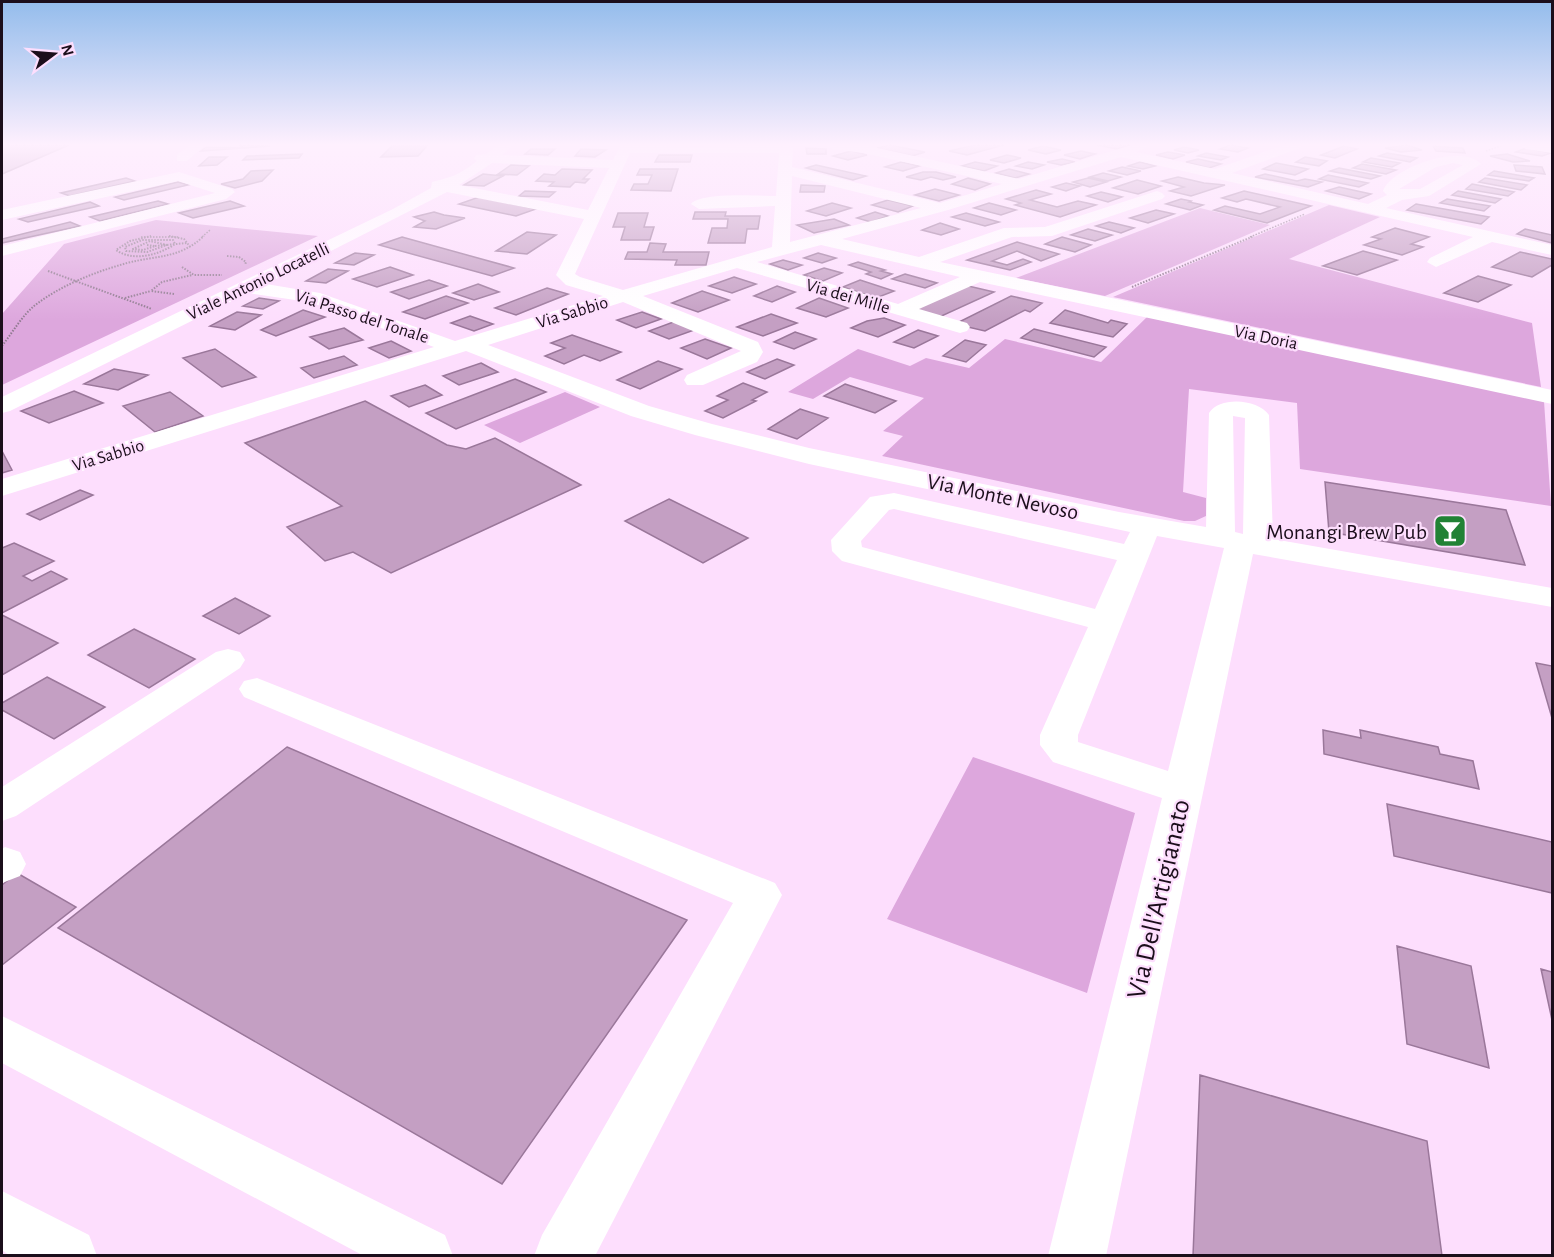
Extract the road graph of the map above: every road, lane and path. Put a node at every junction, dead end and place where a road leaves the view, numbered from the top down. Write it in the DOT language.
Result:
graph roads {
  1 [pos="33,204"];
  2 [pos="47,204"];
  3 [pos="186,204"];
  4 [pos="403,204"];
  5 [pos="532,204"];
  6 [pos="556,204"];
  7 [pos="600,204"];
  8 [pos="699,204"];
  9 [pos="703,204"];
  10 [pos="783,204"];
  11 [pos="928,204"];
  12 [pos="953,204"];
  13 [pos="1133,204"];
  14 [pos="1329,204"];
  15 [pos="1347,204"];
  16 [pos="1383,204"];
  17 [pos="40,206"];
  18 [pos="942,207"];
  19 [pos="554,208"];
  20 [pos="1371,209"];
  21 [pos="2,215"];
  22 [pos="594,216"];
  23 [pos="210,230"];
  24 [pos="781,230"];
  25 [pos="1490,236"];
  26 [pos="823,240"];
  27 [pos="187,243"];
  28 [pos="175,244"];
  29 [pos="147,245"];
  30 [pos="167,245"];
  31 [pos="155,246"];
  32 [pos="191,248"];
  33 [pos="1552,249"];
  34 [pos="2,251"];
  35 [pos="151,251"];
  36 [pos="781,251"];
  37 [pos="227,256"];
  38 [pos="159,257"];
  39 [pos="737,262"];
  40 [pos="1436,262"];
  41 [pos="918,263"];
  42 [pos="182,267"];
  43 [pos="48,271"];
  44 [pos="197,275"];
  45 [pos="979,276"];
  46 [pos="238,278"];
  47 [pos="75,281"];
  48 [pos="152,291"];
  49 [pos="174,294"];
  50 [pos="623,296"];
  51 [pos="125,298"];
  52 [pos="1098,302"];
  53 [pos="153,309"];
  54 [pos="900,310"];
  55 [pos="960,327"];
  56 [pos="2,346"];
  57 [pos="459,346"];
  58 [pos="695,380"];
  59 [pos="2,397"];
  60 [pos="1552,397"];
  61 [pos="2,406"];
  62 [pos="2,488"];
  63 [pos="1140,541"];
  64 [pos="1239,543"];
  65 [pos="1552,597"];
  66 [pos="1106,622"];
  67 [pos="1183,790"];
  68 [pos="2,806"];
  69 [pos="2,1038"];
  70 [pos="2,1219"];
  71 [pos="68,1256"];
  72 [pos="424,1256"];
  73 [pos="563,1256"];
  74 [pos="1077,1256"];
  1 -- 17 [label="street"];
  2 -- 17 [label="street"];
  3 -- 34 [label="street"];
  4 -- 46 [label="street, Viale Antonio Locatelli"];
  5 -- 19 [label="street"];
  6 -- 19 [label="street"];
  7 -- 22 [label="street"];
  8 -- 9 [label="street"];
  10 -- 24 [label="street"];
  11 -- 18 [label="street"];
  12 -- 18 [label="street, Via Sabbio"];
  13 -- 41 [label="street"];
  14 -- 52 [label="path"];
  15 -- 20 [label="street"];
  16 -- 20 [label="street"];
  17 -- 21 [label="street"];
  18 -- 26 [label="street, Via Sabbio"];
  19 -- 22 [label="street"];
  20 -- 25 [label="street"];
  22 -- 50 [label="street"];
  23 -- 32 [label="path"];
  24 -- 26 [label="street, Via Doria"];
  24 -- 36 [label="street"];
  25 -- 33 [label="street"];
  25 -- 40 [label="street"];
  26 -- 36 [label="street, Via Sabbio"];
  26 -- 41 [label="street, Via Doria"];
  27 -- 28 [label="path"];
  27 -- 32 [label="path"];
  27 -- 35 [label="path"];
  28 -- 30 [label="path"];
  28 -- 35 [label="path"];
  28 -- 35 [label="path"];
  29 -- 31 [label="path"];
  30 -- 31 [label="path"];
  30 -- 35 [label="path"];
  30 -- 35 [label="path"];
  31 -- 35 [label="path"];
  32 -- 38 [label="path"];
  35 -- 38 [label="path"];
  36 -- 39 [label="street, Via Sabbio"];
  37 -- 46 [label="path"];
  38 -- 47 [label="path"];
  39 -- 50 [label="street, Via Sabbio"];
  39 -- 54 [label="street, Via dei Mille"];
  41 -- 45 [label="street, Via Doria"];
  42 -- 44 [label="path"];
  43 -- 47 [label="path"];
  44 -- 46 [label="path"];
  44 -- 48 [label="path"];
  45 -- 52 [label="street, Via Doria"];
  45 -- 54 [label="street"];
  46 -- 57 [label="street, Via Passo del Tonale"];
  46 -- 59 [label="street, Viale Antonio Locatelli"];
  46 -- 61 [label="street, Viale Antonio Locatelli"];
  47 -- 51 [label="path"];
  47 -- 56 [label="path"];
  48 -- 49 [label="path"];
  48 -- 51 [label="path"];
  50 -- 57 [label="street, Via Sabbio"];
  50 -- 58 [label="street"];
  51 -- 53 [label="path"];
  52 -- 60 [label="street, Via Doria"];
  54 -- 55 [label="street, Via dei Mille"];
  57 -- 62 [label="street, Via Sabbio"];
  57 -- 63 [label="street, Via Monte Nevoso"];
  63 -- 64 [label="street, Via Monte Nevoso"];
  63 -- 66 [label="street"];
  63 -- 66 [label="street"];
  64 -- 65 [label="street, Via Monte Nevoso"];
  64 -- 67 [label="street, Via Dell'Artigianato"];
  66 -- 67 [label="street"];
  67 -- 74 [label="street, Via Dell'Artigianato"];
  68 -- 73 [label="street"];
  69 -- 72 [label="street"];
  70 -- 71 [label="street"];
}
